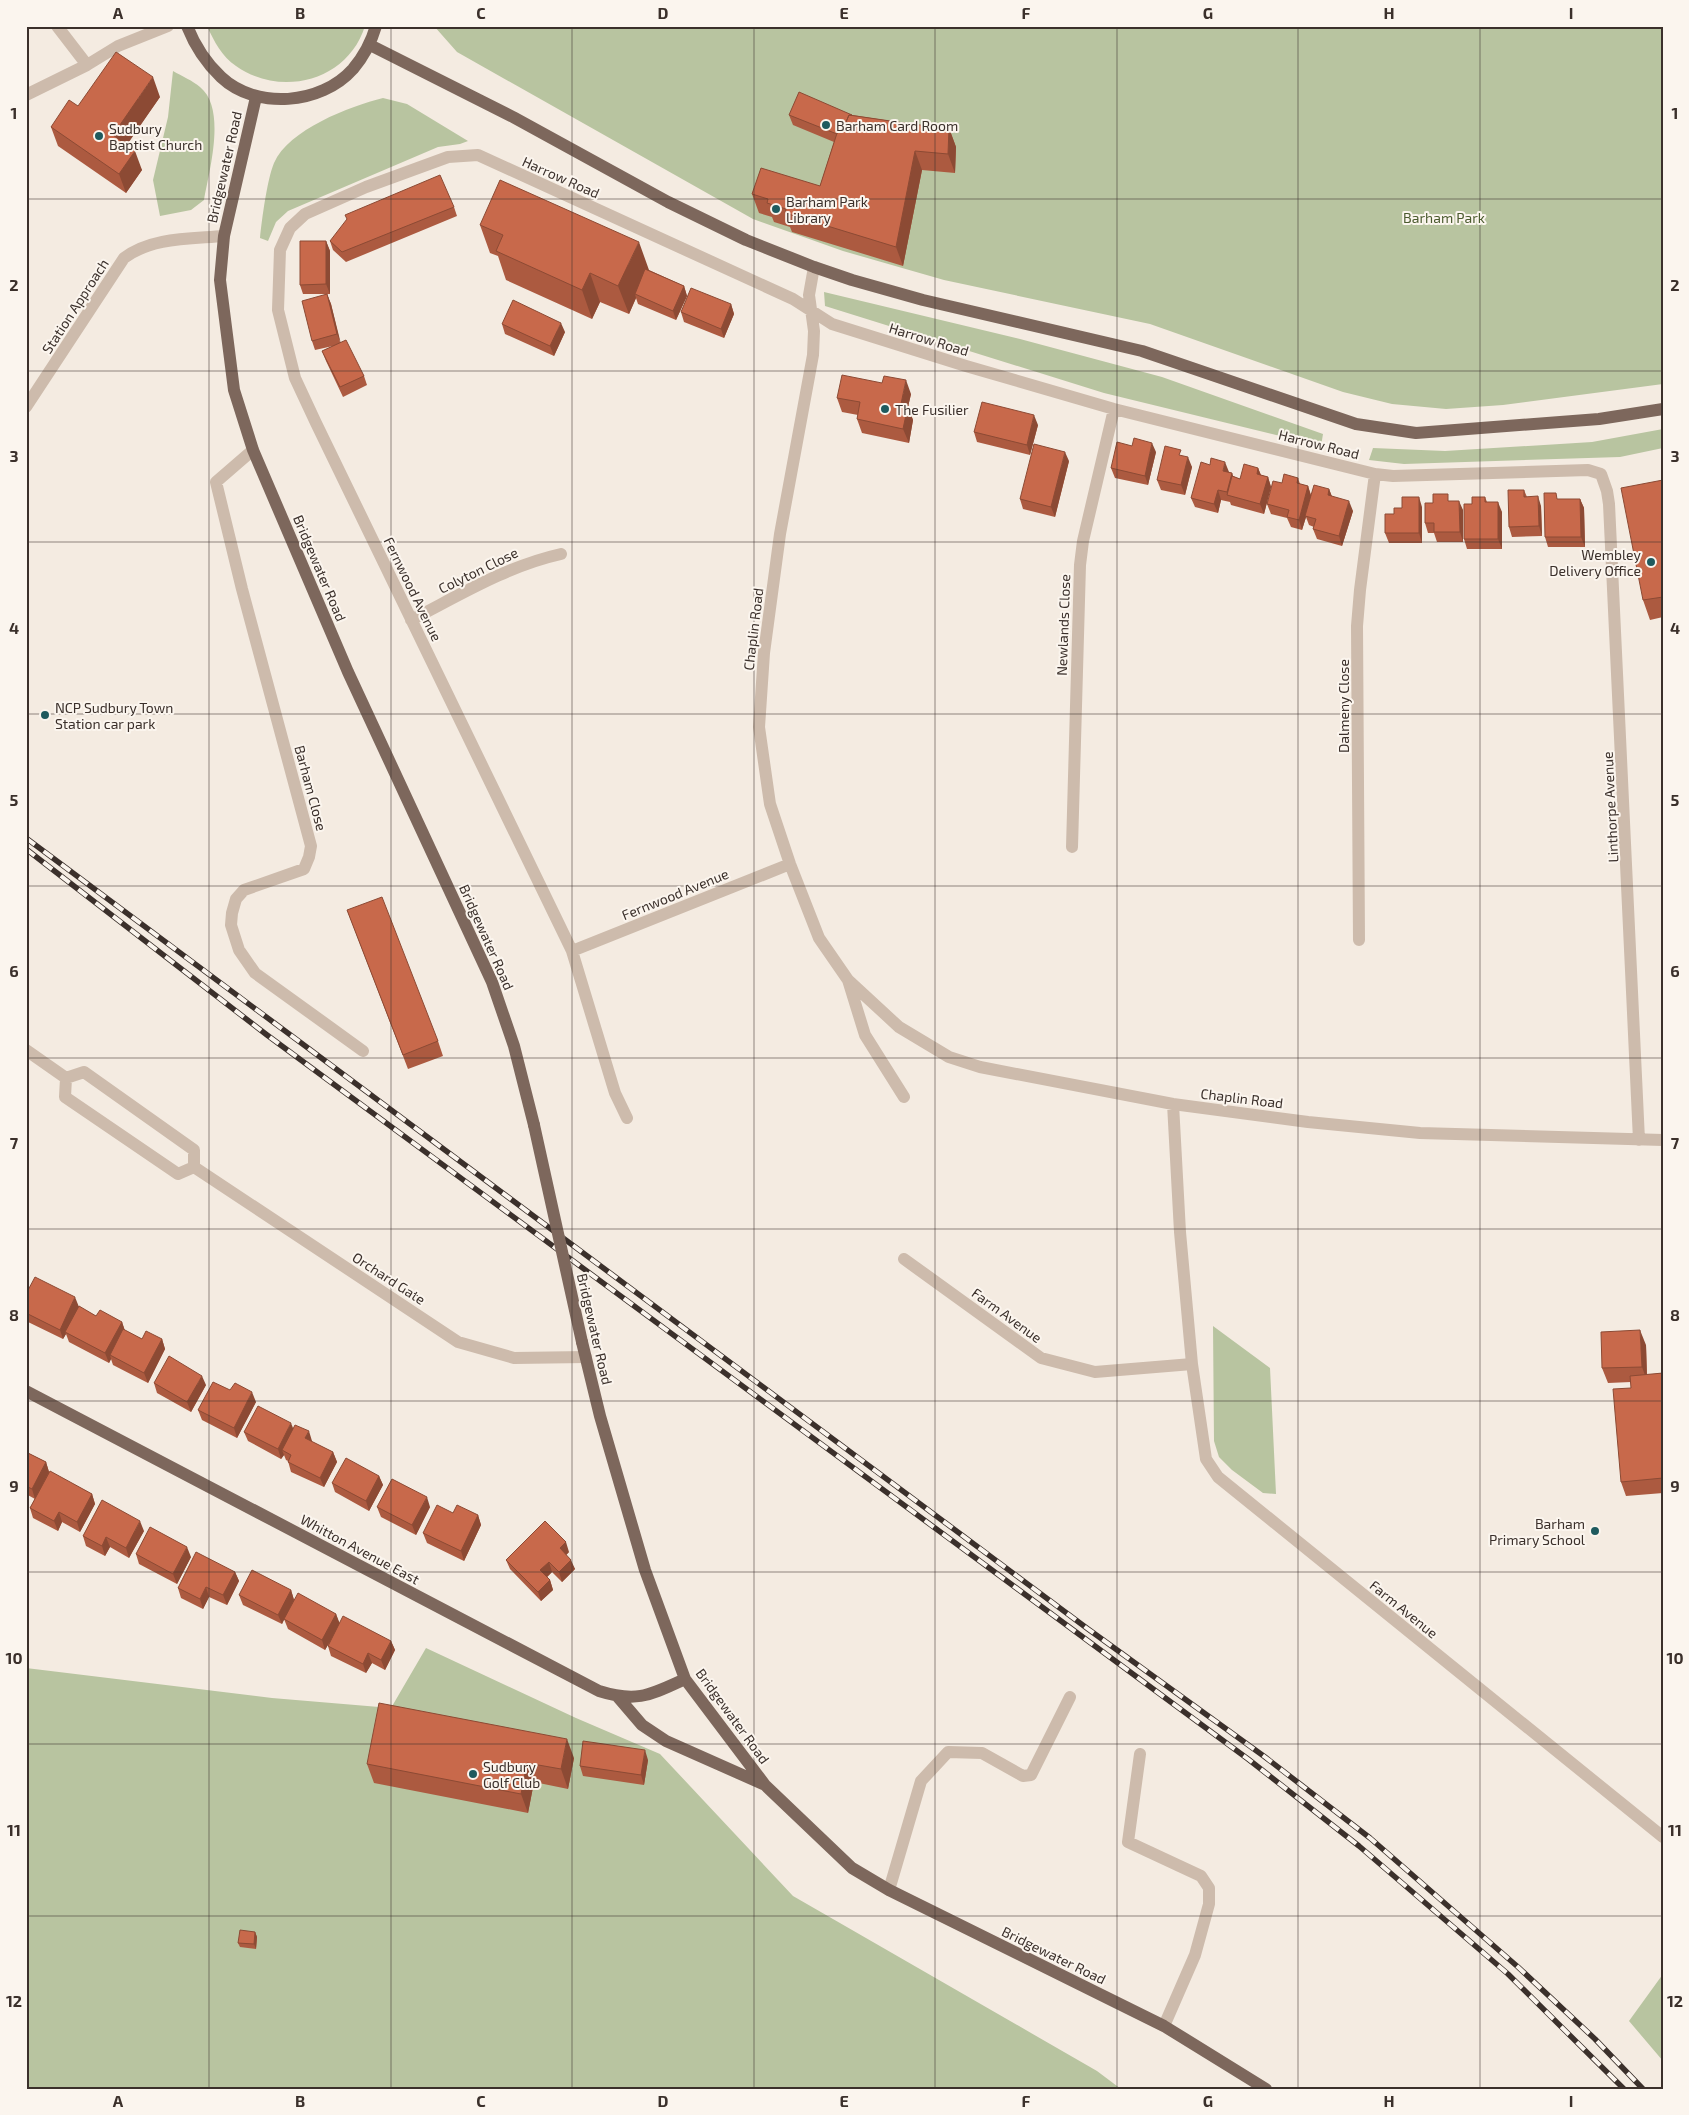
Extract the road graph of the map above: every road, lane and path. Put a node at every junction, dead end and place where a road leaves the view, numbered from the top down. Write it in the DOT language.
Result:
graph roads {
  1 [pos="57,26"];
  2 [pos="168,26"];
  3 [pos="187,26"];
  4 [pos="376,26"];
  5 [pos="370,45"];
  6 [pos="87,65"];
  7 [pos="26,95"];
  8 [pos="256,97"];
  9 [pos="290,228"];
  10 [pos="224,236"];
  11 [pos="814,267"];
  12 [pos="810,312"];
  13 [pos="26,408"];
  14 [pos="1114,409"];
  15 [pos="1663,409"];
  16 [pos="254,450"];
  17 [pos="1375,474"];
  18 [pos="1601,474"];
  19 [pos="561,554"];
  20 [pos="411,620"];
  21 [pos="1072,847"];
  22 [pos="790,864"];
  23 [pos="1359,940"];
  24 [pos="572,951"];
  25 [pos="848,980"];
  26 [pos="26,1050"];
  27 [pos="363,1051"];
  28 [pos="66,1078"];
  29 [pos="904,1097"];
  30 [pos="1173,1104"];
  31 [pos="627,1118"];
  32 [pos="1639,1140"];
  33 [pos="1663,1140"];
  34 [pos="194,1167"];
  35 [pos="904,1259"];
  36 [pos="586,1357"];
  37 [pos="1192,1364"];
  38 [pos="26,1391"];
  39 [pos="685,1679"];
  40 [pos="618,1697"];
  41 [pos="1070,1697"];
  42 [pos="1140,1754"];
  43 [pos="765,1785"];
  44 [pos="1663,1837"];
  45 [pos="889,1890"];
  46 [pos="1164,2026"];
  47 [pos="1266,2089"];
  1 -- 6 [label="street"];
  2 -- 6 [label="street"];
  3 -- 8 [label="main road"];
  4 -- 5 [label="main road"];
  5 -- 8 [label="main road"];
  5 -- 11 [label="main road, Harrow Road"];
  6 -- 7 [label="street"];
  8 -- 10 [label="main road, Bridgewater Road"];
  9 -- 12 [label="street, Harrow Road"];
  9 -- 20 [label="street, Fernwood Avenue"];
  10 -- 13 [label="street, Station Approach"];
  10 -- 16 [label="main road, Bridgewater Road"];
  11 -- 12 [label="street, Chaplin Road"];
  11 -- 15 [label="main road, Harrow Road"];
  12 -- 14 [label="street, Harrow Road"];
  12 -- 22 [label="street, Chaplin Road"];
  14 -- 17 [label="street, Harrow Road"];
  14 -- 21 [label="street, Newlands Close"];
  16 -- 27 [label="street, Barham Close"];
  16 -- 36 [label="main road, Bridgewater Road, bridge"];
  17 -- 18 [label="street, Harrow Road"];
  17 -- 23 [label="street, Dalmeny Close"];
  18 -- 32 [label="street, Linthorpe Avenue"];
  19 -- 20 [label="street, Colyton Close"];
  20 -- 24 [label="street, Fernwood Avenue"];
  22 -- 24 [label="street, Fernwood Avenue"];
  22 -- 25 [label="street, Chaplin Road"];
  24 -- 31 [label="street, Fernwood Avenue"];
  25 -- 29 [label="street, Chaplin Road"];
  25 -- 30 [label="street, Chaplin Road"];
  26 -- 28 [label="street"];
  28 -- 34 [label="street"];
  28 -- 34 [label="street"];
  30 -- 32 [label="street, Chaplin Road"];
  30 -- 37 [label="street, Farm Avenue"];
  32 -- 33 [label="street, Chaplin Road"];
  34 -- 36 [label="street, Orchard Gate"];
  35 -- 37 [label="street, Farm Avenue"];
  36 -- 39 [label="main road, Bridgewater Road"];
  37 -- 44 [label="street, Farm Avenue"];
  38 -- 40 [label="main road, Whitton Avenue East"];
  39 -- 40 [label="main road, Whitton Avenue East"];
  39 -- 43 [label="main road, Bridgewater Road"];
  40 -- 43 [label="main road, Bridgewater Road"];
  41 -- 45 [label="street"];
  42 -- 46 [label="street"];
  43 -- 45 [label="main road, Bridgewater Road"];
  45 -- 46 [label="main road, Bridgewater Road"];
  46 -- 47 [label="main road, Bridgewater Road"];
}
